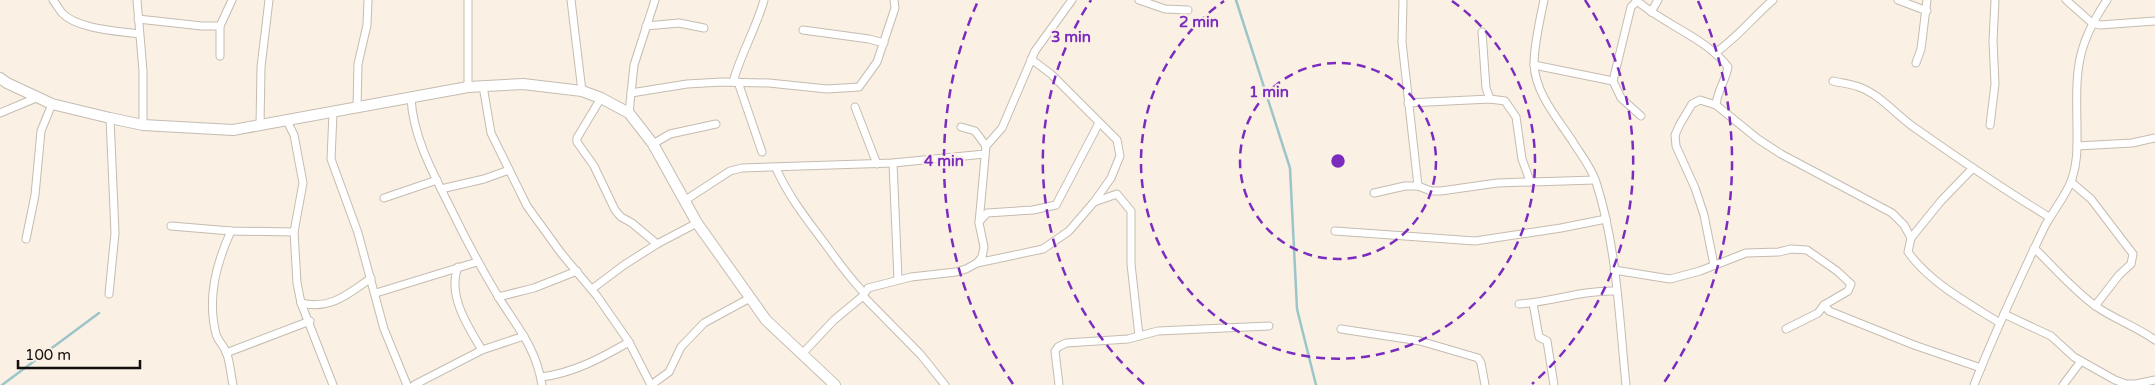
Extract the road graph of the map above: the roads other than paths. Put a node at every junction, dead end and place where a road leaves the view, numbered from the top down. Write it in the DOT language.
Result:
graph roads {
  1 [pos="53,0"];
  2 [pos="137,0"];
  3 [pos="232,0"];
  4 [pos="269,0"];
  5 [pos="368,0"];
  6 [pos="468,0"];
  7 [pos="571,0"];
  8 [pos="654,0"];
  9 [pos="764,0"];
  10 [pos="894,0"];
  11 [pos="1072,0"];
  12 [pos="1139,0"];
  13 [pos="1403,0"];
  14 [pos="1544,0"];
  15 [pos="1636,0"];
  16 [pos="1658,0"];
  17 [pos="1773,0"];
  18 [pos="1898,0"];
  19 [pos="1927,0"];
  20 [pos="1995,0"];
  21 [pos="2066,0"];
  22 [pos="2107,0"];
  23 [pos="1188,10"];
  24 [pos="1926,11"];
  25 [pos="1651,12"];
  26 [pos="138,19"];
  27 [pos="2155,21"];
  28 [pos="2092,23"];
  29 [pos="220,26"];
  30 [pos="646,26"];
  31 [pos="704,28"];
  32 [pos="802,30"];
  33 [pos="1482,32"];
  34 [pos="139,34"];
  35 [pos="884,43"];
  36 [pos="1715,53"];
  37 [pos="220,56"];
  38 [pos="1031,59"];
  39 [pos="1916,64"];
  40 [pos="1534,65"];
  41 [pos="0,78"];
  42 [pos="1613,81"];
  43 [pos="1833,81"];
  44 [pos="735,82"];
  45 [pos="483,86"];
  46 [pos="468,87"];
  47 [pos="582,91"];
  48 [pos="631,93"];
  49 [pos="36,98"];
  50 [pos="411,98"];
  51 [pos="601,98"];
  52 [pos="1490,100"];
  53 [pos="52,104"];
  54 [pos="1408,104"];
  55 [pos="1716,105"];
  56 [pos="855,107"];
  57 [pos="357,108"];
  58 [pos="0,113"];
  59 [pos="332,113"];
  60 [pos="629,113"];
  61 [pos="1641,116"];
  62 [pos="110,118"];
  63 [pos="287,121"];
  64 [pos="1099,122"];
  65 [pos="143,124"];
  66 [pos="716,124"];
  67 [pos="1990,125"];
  68 [pos="260,126"];
  69 [pos="960,127"];
  70 [pos="2155,138"];
  71 [pos="653,144"];
  72 [pos="2077,146"];
  73 [pos="985,150"];
  74 [pos="762,152"];
  75 [pos="893,163"];
  76 [pos="877,164"];
  77 [pos="776,168"];
  78 [pos="1973,168"];
  79 [pos="509,170"];
  80 [pos="437,180"];
  81 [pos="1530,180"];
  82 [pos="1595,180"];
  83 [pos="2071,182"];
  84 [pos="1418,186"];
  85 [pos="441,189"];
  86 [pos="1374,193"];
  87 [pos="384,198"];
  88 [pos="684,201"];
  89 [pos="1094,202"];
  90 [pos="2049,218"];
  91 [pos="1606,219"];
  92 [pos="697,223"];
  93 [pos="979,223"];
  94 [pos="171,226"];
  95 [pos="1336,230"];
  96 [pos="231,231"];
  97 [pos="294,232"];
  98 [pos="26,238"];
  99 [pos="1911,238"];
  100 [pos="657,244"];
  101 [pos="2034,248"];
  102 [pos="477,262"];
  103 [pos="977,263"];
  104 [pos="1714,265"];
  105 [pos="458,268"];
  106 [pos="1614,270"];
  107 [pos="577,272"];
  108 [pos="371,278"];
  109 [pos="898,279"];
  110 [pos="592,289"];
  111 [pos="1616,291"];
  112 [pos="376,293"];
  113 [pos="109,294"];
  114 [pos="864,294"];
  115 [pos="498,297"];
  116 [pos="750,298"];
  117 [pos="301,303"];
  118 [pos="1533,303"];
  119 [pos="1519,304"];
  120 [pos="1824,305"];
  121 [pos="2095,306"];
  122 [pos="2004,314"];
  123 [pos="310,321"];
  124 [pos="2000,323"];
  125 [pos="1269,326"];
  126 [pos="1341,329"];
  127 [pos="1786,330"];
  128 [pos="524,336"];
  129 [pos="1139,336"];
  130 [pos="2155,340"];
  131 [pos="629,342"];
  132 [pos="482,350"];
  133 [pos="226,353"];
  134 [pos="802,354"];
  135 [pos="2081,361"];
  136 [pos="1981,368"];
  137 [pos="2155,380"];
  138 [pos="542,381"];
  139 [pos="233,385"];
  140 [pos="333,385"];
  141 [pos="407,385"];
  142 [pos="414,385"];
  143 [pos="651,385"];
  144 [pos="836,385"];
  145 [pos="945,385"];
  146 [pos="1059,385"];
  147 [pos="1485,385"];
  148 [pos="1554,385"];
  149 [pos="1626,385"];
  150 [pos="1974,385"];
  151 [pos="2063,385"];
  1 -- 34 [label="street"];
  2 -- 26 [label="street"];
  3 -- 29 [label="street"];
  4 -- 68 [label="street"];
  5 -- 57 [label="street"];
  6 -- 46 [label="street"];
  7 -- 47 [label="street"];
  8 -- 30 [label="street"];
  9 -- 44 [label="street"];
  10 -- 35 [label="street"];
  11 -- 38 [label="street"];
  12 -- 23 [label="street"];
  13 -- 54 [label="street"];
  14 -- 40 [label="street"];
  15 -- 25 [label="street"];
  15 -- 42 [label="street"];
  16 -- 25 [label="street"];
  17 -- 36 [label="street"];
  18 -- 24 [label="street"];
  19 -- 24 [label="street"];
  20 -- 67 [label="street"];
  21 -- 28 [label="street"];
  22 -- 28 [label="street"];
  24 -- 39 [label="street"];
  25 -- 36 [label="street"];
  26 -- 29 [label="street"];
  26 -- 34 [label="street"];
  27 -- 28 [label="street"];
  28 -- 72 [label="street"];
  29 -- 37 [label="street"];
  30 -- 31 [label="street"];
  30 -- 48 [label="street"];
  32 -- 35 [label="street"];
  33 -- 52 [label="street"];
  34 -- 65 [label="street"];
  35 -- 44 [label="street"];
  36 -- 55 [label="street"];
  38 -- 64 [label="street"];
  38 -- 73 [label="street"];
  40 -- 42 [label="street"];
  40 -- 82 [label="street"];
  41 -- 49 [label="street"];
  42 -- 61 [label="street"];
  43 -- 78 [label="street"];
  44 -- 48 [label="street"];
  44 -- 74 [label="street"];
  45 -- 46 [label="street"];
  45 -- 47 [label="street"];
  45 -- 79 [label="street"];
  46 -- 50 [label="street"];
  47 -- 51 [label="street"];
  48 -- 60 [label="street"];
  49 -- 53 [label="street"];
  49 -- 58 [label="street"];
  50 -- 57 [label="street"];
  50 -- 80 [label="street"];
  51 -- 60 [label="street"];
  51 -- 100 [label="street"];
  52 -- 54 [label="street"];
  52 -- 81 [label="street"];
  53 -- 62 [label="street"];
  53 -- 98 [label="street"];
  54 -- 84 [label="street"];
  55 -- 99 [label="street"];
  55 -- 104 [label="street"];
  56 -- 76 [label="street"];
  57 -- 59 [label="street"];
  59 -- 63 [label="street"];
  59 -- 108 [label="street"];
  60 -- 71 [label="street"];
  62 -- 65 [label="street"];
  62 -- 113 [label="street"];
  63 -- 68 [label="street"];
  63 -- 97 [label="street"];
  64 -- 89 [label="street"];
  64 -- 93 [label="street"];
  65 -- 68 [label="street"];
  66 -- 71 [label="street"];
  69 -- 73 [label="street"];
  70 -- 72 [label="street"];
  71 -- 88 [label="street"];
  72 -- 83 [label="street"];
  73 -- 75 [label="street"];
  73 -- 93 [label="street"];
  75 -- 76 [label="street"];
  75 -- 109 [label="street"];
  76 -- 77 [label="street"];
  77 -- 88 [label="street"];
  77 -- 114 [label="street"];
  78 -- 90 [label="street"];
  78 -- 99 [label="street"];
  79 -- 85 [label="street"];
  79 -- 107 [label="street"];
  80 -- 85 [label="street"];
  80 -- 87 [label="street"];
  81 -- 82 [label="street"];
  81 -- 84 [label="street"];
  82 -- 91 [label="street"];
  83 -- 90 [label="street"];
  83 -- 121 [label="street"];
  84 -- 86 [label="street"];
  85 -- 102 [label="street"];
  88 -- 92 [label="street"];
  89 -- 103 [label="street"];
  89 -- 129 [label="street"];
  90 -- 101 [label="street"];
  91 -- 95 [label="street"];
  91 -- 106 [label="street"];
  92 -- 100 [label="street"];
  92 -- 116 [label="street"];
  93 -- 103 [label="street"];
  94 -- 96 [label="street"];
  96 -- 97 [label="street"];
  96 -- 133 [label="street"];
  97 -- 117 [label="street"];
  99 -- 124 [label="street"];
  100 -- 110 [label="street"];
  101 -- 121 [label="street"];
  101 -- 122 [label="street"];
  102 -- 105 [label="street"];
  102 -- 115 [label="street"];
  103 -- 109 [label="street"];
  104 -- 106 [label="street"];
  104 -- 120 [label="street"];
  105 -- 112 [label="street"];
  105 -- 132 [label="street"];
  106 -- 111 [label="street"];
  107 -- 110 [label="street"];
  107 -- 115 [label="street"];
  108 -- 112 [label="street"];
  108 -- 117 [label="street"];
  109 -- 114 [label="street"];
  110 -- 131 [label="street"];
  111 -- 118 [label="street"];
  111 -- 149 [label="street"];
  112 -- 141 [label="street"];
  114 -- 134 [label="street"];
  114 -- 145 [label="street"];
  115 -- 128 [label="street"];
  116 -- 134 [label="street"];
  116 -- 143 [label="street"];
  117 -- 123 [label="street"];
  118 -- 119 [label="street"];
  118 -- 148 [label="street"];
  120 -- 127 [label="street"];
  120 -- 136 [label="street"];
  121 -- 130 [label="street"];
  122 -- 124 [label="street"];
  122 -- 135 [label="street"];
  123 -- 133 [label="street"];
  123 -- 140 [label="street"];
  124 -- 136 [label="street"];
  125 -- 129 [label="street"];
  126 -- 147 [label="street"];
  128 -- 132 [label="street"];
  128 -- 138 [label="street"];
  129 -- 146 [label="street"];
  131 -- 138 [label="street"];
  131 -- 143 [label="street"];
  132 -- 142 [label="street"];
  133 -- 139 [label="street"];
  134 -- 144 [label="street"];
  135 -- 137 [label="street"];
  135 -- 151 [label="street"];
  136 -- 150 [label="street"];
}
